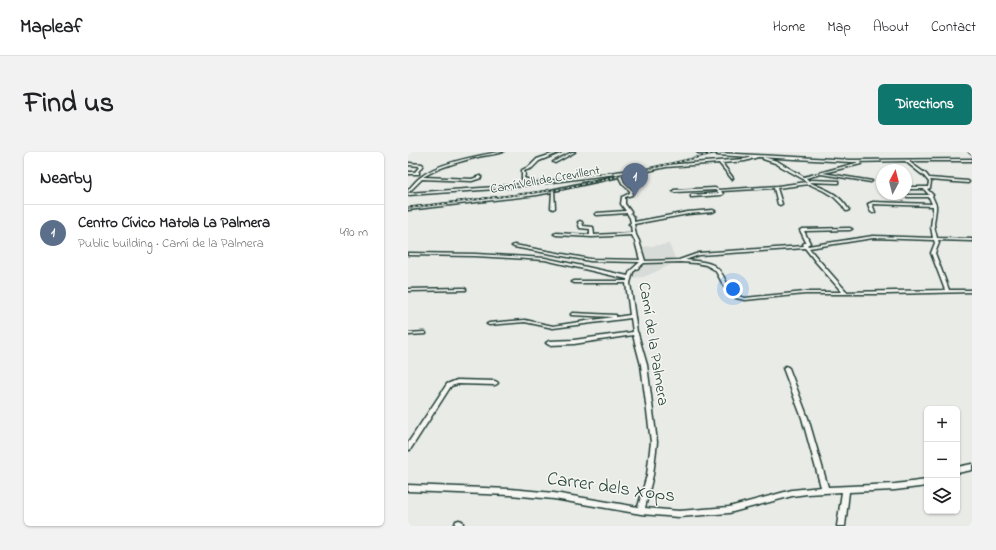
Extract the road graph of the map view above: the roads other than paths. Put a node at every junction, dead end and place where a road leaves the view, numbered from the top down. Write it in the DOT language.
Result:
graph roads {
  1 [pos="502,152"];
  2 [pos="560,152"];
  3 [pos="574,152"];
  4 [pos="698,152"];
  5 [pos="712,153"];
  6 [pos="717,153"];
  7 [pos="758,156"];
  8 [pos="972,160"];
  9 [pos="867,161"];
  10 [pos="906,161"];
  11 [pos="554,162"];
  12 [pos="720,162"];
  13 [pos="408,164"];
  14 [pos="633,170"];
  15 [pos="408,173"];
  16 [pos="418,173"];
  17 [pos="821,173"];
  18 [pos="429,174"];
  19 [pos="620,176"];
  20 [pos="480,177"];
  21 [pos="422,178"];
  22 [pos="732,178"];
  23 [pos="804,178"];
  24 [pos="928,179"];
  25 [pos="871,181"];
  26 [pos="808,182"];
  27 [pos="837,182"];
  28 [pos="968,182"];
  29 [pos="535,183"];
  30 [pos="775,187"];
  31 [pos="912,188"];
  32 [pos="927,188"];
  33 [pos="553,191"];
  34 [pos="674,191"];
  35 [pos="719,191"];
  36 [pos="408,193"];
  37 [pos="692,196"];
  38 [pos="912,196"];
  39 [pos="930,196"];
  40 [pos="780,204"];
  41 [pos="934,205"];
  42 [pos="553,208"];
  43 [pos="408,209"];
  44 [pos="848,210"];
  45 [pos="713,211"];
  46 [pos="629,212"];
  47 [pos="873,212"];
  48 [pos="597,214"];
  49 [pos="580,222"];
  50 [pos="631,224"];
  51 [pos="850,229"];
  52 [pos="556,234"];
  53 [pos="633,234"];
  54 [pos="592,236"];
  55 [pos="935,239"];
  56 [pos="972,240"];
  57 [pos="514,246"];
  58 [pos="805,247"];
  59 [pos="408,254"];
  60 [pos="679,260"];
  61 [pos="643,262"];
  62 [pos="629,280"];
  63 [pos="574,282"];
  64 [pos="464,289"];
  65 [pos="408,290"];
  66 [pos="972,290"];
  67 [pos="947,291"];
  68 [pos="845,292"];
  69 [pos="572,314"];
  70 [pos="633,316"];
  71 [pos="625,317"];
  72 [pos="489,324"];
  73 [pos="424,333"];
  74 [pos="636,333"];
  75 [pos="408,334"];
  76 [pos="549,343"];
  77 [pos="786,368"];
  78 [pos="495,383"];
  79 [pos="408,448"];
  80 [pos="972,467"];
  81 [pos="960,469"];
  82 [pos="924,483"];
  83 [pos="408,488"];
  84 [pos="846,489"];
  85 [pos="825,490"];
  86 [pos="641,511"];
  87 [pos="841,526"];
  1 -- 18 [label="street"];
  2 -- 29 [label="street"];
  3 -- 11 [label="street"];
  4 -- 5 [label="street"];
  5 -- 6 [label="street"];
  6 -- 7 [label="street"];
  7 -- 9 [label="street, Camí Vell de Crevillent"];
  7 -- 12 [label="street, Camí Vell de Crevillent"];
  7 -- 23 [label="street"];
  8 -- 10 [label="street, Camí Vell de Crevillent"];
  9 -- 10 [label="street, Camí Vell de Crevillent"];
  9 -- 17 [label="street"];
  10 -- 24 [label="street"];
  12 -- 19 [label="street, Camí Vell de Crevillent"];
  12 -- 22 [label="street"];
  13 -- 16 [label="street"];
  14 -- 29 [label="street"];
  15 -- 16 [label="street"];
  16 -- 18 [label="street"];
  17 -- 23 [label="street"];
  17 -- 25 [label="street"];
  18 -- 21 [label="street"];
  19 -- 33 [label="street, Camí Vell de Crevillent"];
  19 -- 46 [label="street, Camí de la Palmera"];
  20 -- 21 [label="street"];
  21 -- 36 [label="street"];
  23 -- 26 [label="street"];
  24 -- 28 [label="street"];
  24 -- 32 [label="street"];
  26 -- 27 [label="street"];
  26 -- 30 [label="street"];
  26 -- 44 [label="street"];
  29 -- 36 [label="street"];
  30 -- 35 [label="street"];
  30 -- 40 [label="street"];
  31 -- 32 [label="street"];
  32 -- 39 [label="street"];
  33 -- 42 [label="street"];
  33 -- 43 [label="street, Camí Vell de Crevillent"];
  34 -- 35 [label="street"];
  35 -- 37 [label="street"];
  38 -- 39 [label="street"];
  39 -- 41 [label="street"];
  41 -- 47 [label="street"];
  41 -- 55 [label="street"];
  45 -- 50 [label="street"];
  46 -- 48 [label="street"];
  46 -- 50 [label="street, Camí de la Palmera"];
  49 -- 54 [label="street"];
  50 -- 53 [label="street, Camí de la Palmera"];
  51 -- 58 [label="street"];
  52 -- 54 [label="street"];
  53 -- 54 [label="street"];
  53 -- 61 [label="street, Camí de la Palmera"];
  55 -- 56 [label="street"];
  55 -- 58 [label="street"];
  55 -- 67 [label="street"];
  57 -- 61 [label="street"];
  58 -- 60 [label="street"];
  58 -- 68 [label="street"];
  59 -- 62 [label="street"];
  60 -- 61 [label="street"];
  60 -- 68 [label="street"];
  61 -- 62 [label="street, Camí de la Palmera"];
  62 -- 63 [label="street"];
  62 -- 70 [label="street, Camí de la Palmera"];
  64 -- 65 [label="street"];
  66 -- 67 [label="street"];
  67 -- 68 [label="street"];
  69 -- 71 [label="street"];
  70 -- 71 [label="street"];
  70 -- 74 [label="street, Camí de la Palmera"];
  71 -- 72 [label="street"];
  73 -- 75 [label="street"];
  74 -- 76 [label="street"];
  74 -- 86 [label="street, Camí de la Palmera"];
  77 -- 85 [label="street"];
  78 -- 79 [label="street"];
  80 -- 81 [label="street"];
  82 -- 84 [label="street, Carrer dels Xops"];
  83 -- 86 [label="street, Carrer dels Xops"];
  84 -- 85 [label="street, Carrer dels Xops"];
  84 -- 87 [label="street"];
  85 -- 86 [label="street, Carrer dels Xops"];
}
